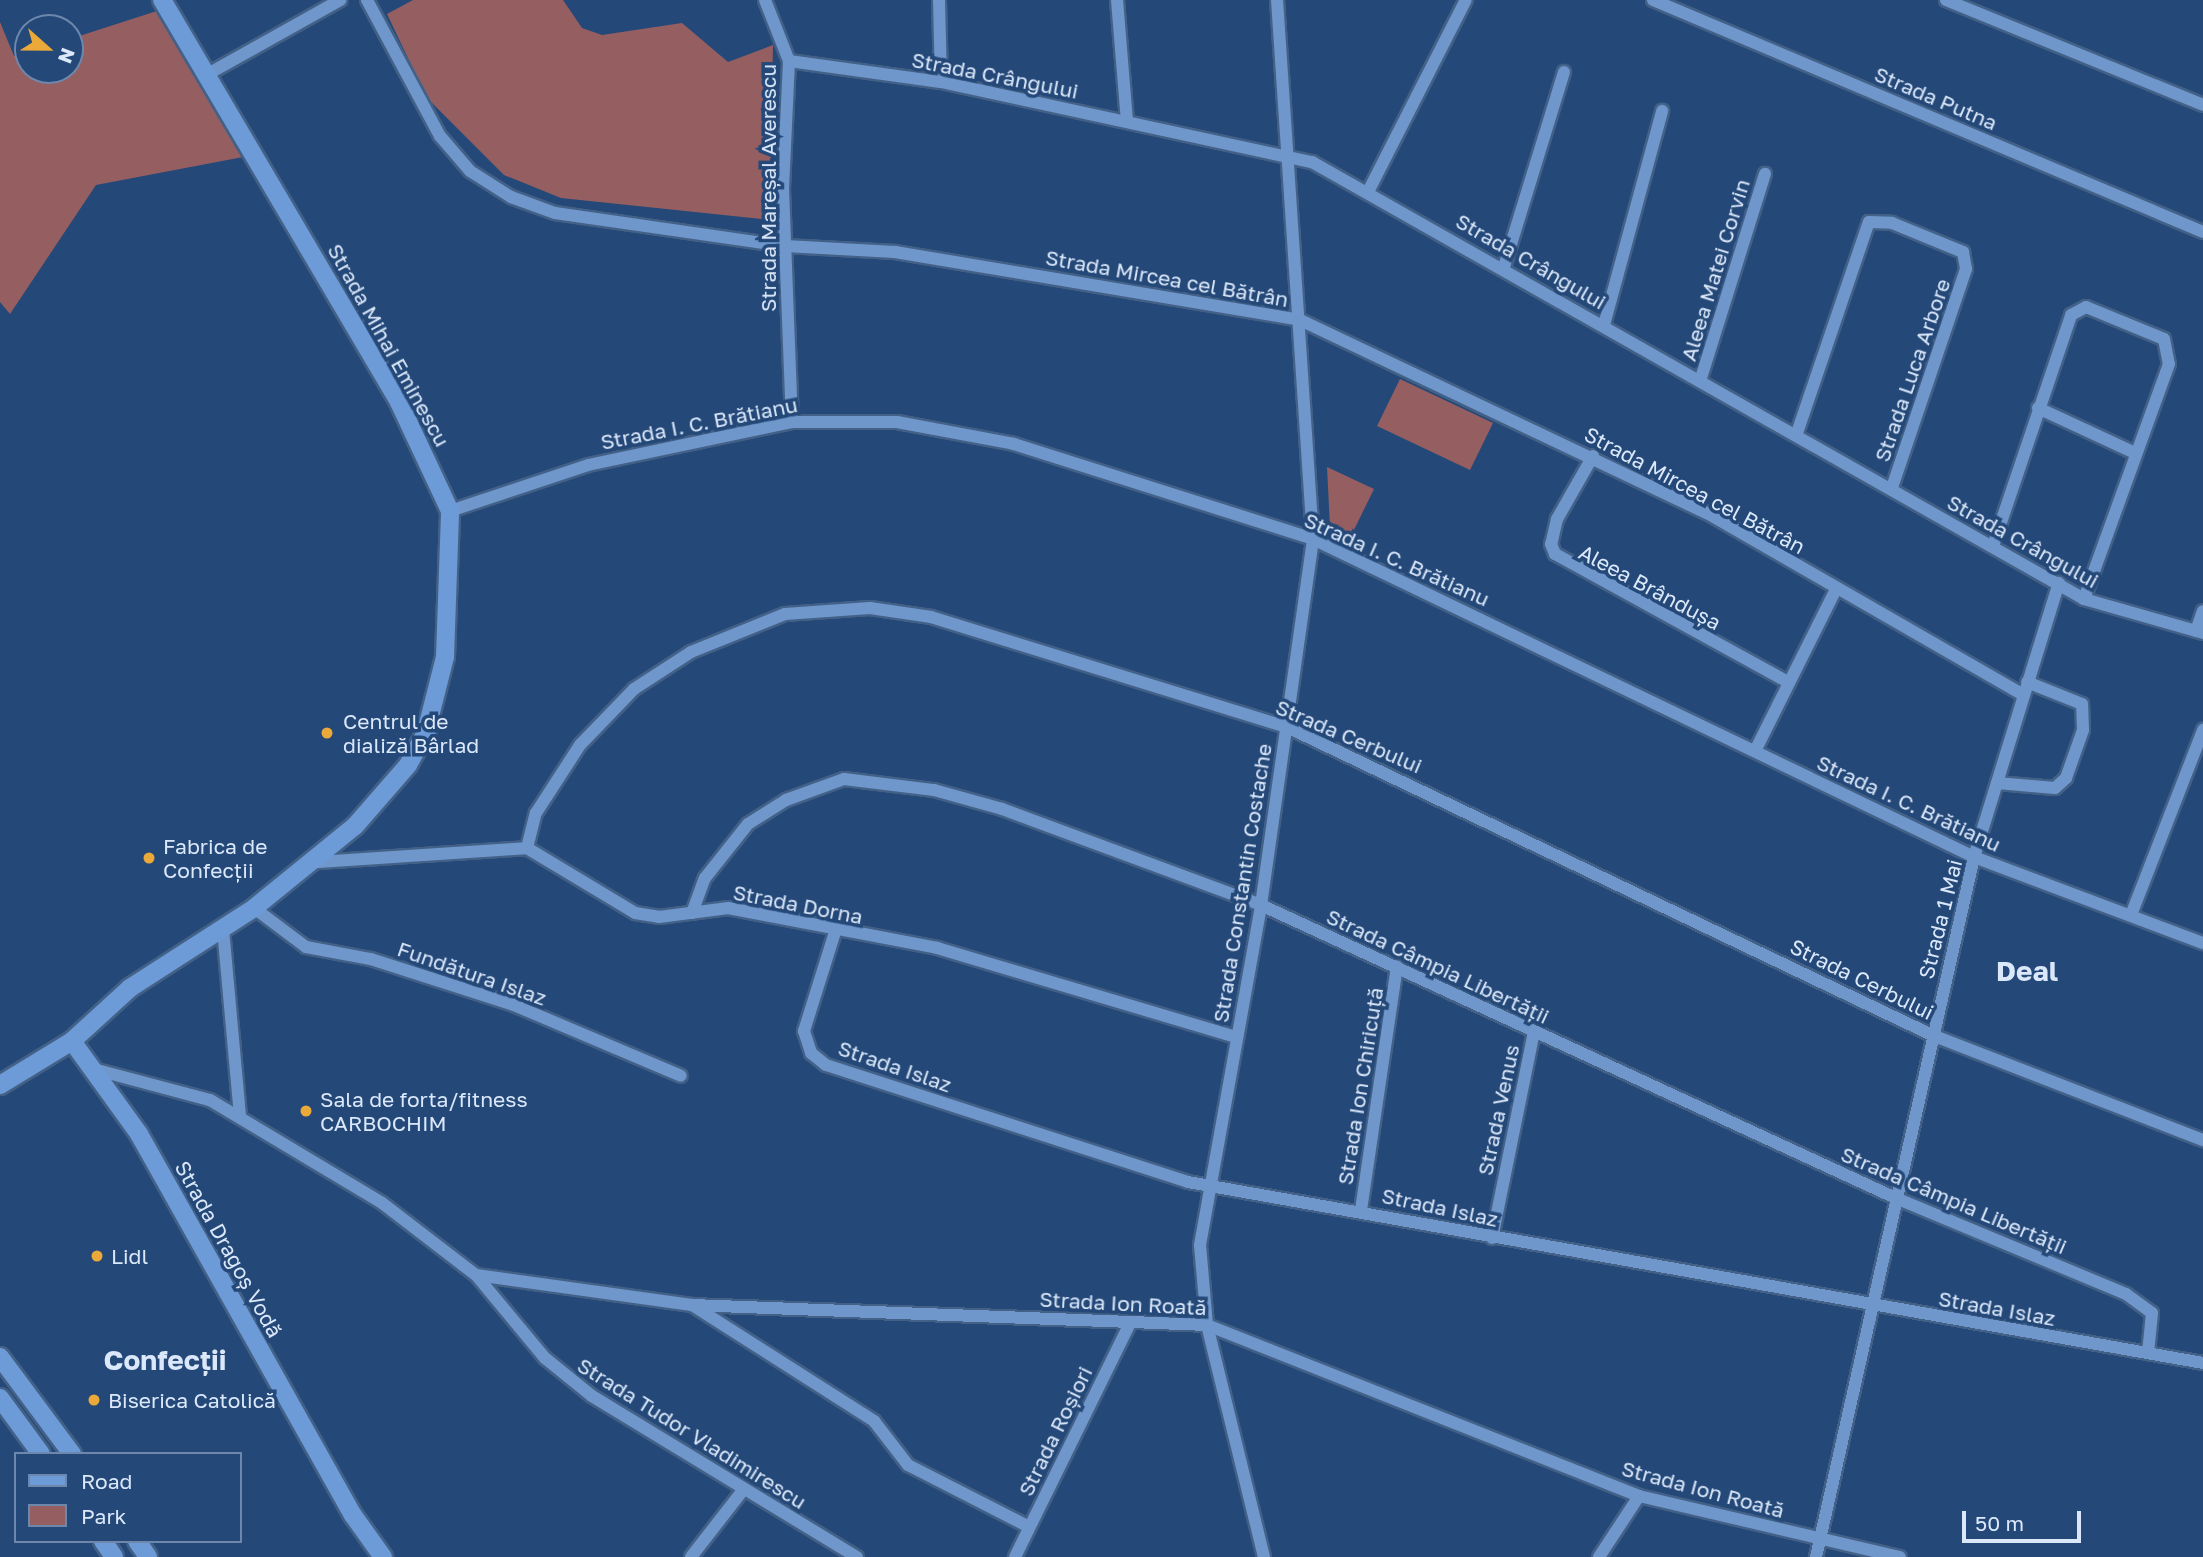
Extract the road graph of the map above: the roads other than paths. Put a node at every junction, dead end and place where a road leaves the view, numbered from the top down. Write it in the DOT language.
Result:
graph roads {
  1 [pos="162,0"];
  2 [pos="340,0"];
  3 [pos="367,0"];
  4 [pos="765,0"];
  5 [pos="939,0"];
  6 [pos="1117,0"];
  7 [pos="1277,0"];
  8 [pos="1466,0"];
  9 [pos="1653,0"];
  10 [pos="1946,0"];
  11 [pos="789,61"];
  12 [pos="1564,72"];
  13 [pos="206,75"];
  14 [pos="941,82"];
  15 [pos="2203,106"];
  16 [pos="1662,111"];
  17 [pos="1127,121"];
  18 [pos="1289,157"];
  19 [pos="1765,174"];
  20 [pos="1369,190"];
  21 [pos="2203,232"];
  22 [pos="785,246"];
  23 [pos="1504,267"];
  24 [pos="1300,320"];
  25 [pos="1604,325"];
  26 [pos="1701,378"];
  27 [pos="2038,408"];
  28 [pos="792,422"];
  29 [pos="1797,433"];
  30 [pos="2135,453"];
  31 [pos="1593,456"];
  32 [pos="1891,490"];
  33 [pos="450,511"];
  34 [pos="1313,539"];
  35 [pos="1993,546"];
  36 [pos="2059,583"];
  37 [pos="1836,589"];
  38 [pos="2084,598"];
  39 [pos="2203,611"];
  40 [pos="2200,632"];
  41 [pos="1788,682"];
  42 [pos="2027,682"];
  43 [pos="2023,695"];
  44 [pos="1287,727"];
  45 [pos="2203,730"];
  46 [pos="1755,751"];
  47 [pos="1997,783"];
  48 [pos="527,848"];
  49 [pos="1974,857"];
  50 [pos="317,862"];
  51 [pos="1261,905"];
  52 [pos="254,908"];
  53 [pos="692,912"];
  54 [pos="2131,915"];
  55 [pos="223,929"];
  56 [pos="835,932"];
  57 [pos="2203,943"];
  58 [pos="1397,967"];
  59 [pos="1534,1032"];
  60 [pos="1932,1035"];
  61 [pos="1236,1037"];
  62 [pos="72,1041"];
  63 [pos="97,1070"];
  64 [pos="681,1076"];
  65 [pos="0,1085"];
  66 [pos="240,1115"];
  67 [pos="2203,1140"];
  68 [pos="1210,1185"];
  69 [pos="1898,1199"];
  70 [pos="1361,1210"];
  71 [pos="1492,1238"];
  72 [pos="475,1275"];
  73 [pos="692,1305"];
  74 [pos="1876,1307"];
  75 [pos="1130,1323"];
  76 [pos="1207,1325"];
  77 [pos="2148,1353"];
  78 [pos="0,1357"];
  79 [pos="2203,1363"];
  80 [pos="25,1390"];
  81 [pos="2,1406"];
  82 [pos="39,1452"];
  83 [pos="71,1452"];
  84 [pos="744,1489"];
  85 [pos="1639,1496"];
  86 [pos="1029,1527"];
  87 [pos="1819,1540"];
  88 [pos="383,1557"];
  89 [pos="691,1557"];
  90 [pos="857,1557"];
  91 [pos="1015,1557"];
  92 [pos="1264,1557"];
  93 [pos="1599,1557"];
  94 [pos="1816,1557"];
  95 [pos="1900,1557"];
  1 -- 13 [label="main road, Strada Mihai Eminescu"];
  2 -- 13 [label="street"];
  3 -- 22 [label="street, Strada Mircea cel Bătrân"];
  4 -- 11 [label="street, Strada Mareșal Averescu"];
  5 -- 14 [label="street"];
  6 -- 17 [label="street"];
  7 -- 18 [label="street, Strada Constantin Costache"];
  8 -- 20 [label="street"];
  9 -- 21 [label="street, Strada Putna"];
  10 -- 15 [label="street"];
  11 -- 14 [label="street, Strada Crângului"];
  11 -- 22 [label="street, Strada Mareșal Averescu"];
  12 -- 23 [label="street"];
  13 -- 33 [label="main road, Strada Mihai Eminescu"];
  14 -- 17 [label="street, Strada Crângului"];
  16 -- 25 [label="street"];
  17 -- 18 [label="street, Strada Crângului"];
  18 -- 20 [label="street, Strada Crângului"];
  18 -- 24 [label="street, Strada Constantin Costache"];
  19 -- 26 [label="street, Aleea Matei Corvin"];
  20 -- 23 [label="street, Strada Crângului"];
  22 -- 24 [label="street, Strada Mircea cel Bătrân"];
  22 -- 28 [label="street, Strada Mareșal Averescu"];
  23 -- 25 [label="street, Strada Crângului"];
  24 -- 31 [label="street, Strada Mircea cel Bătrân"];
  24 -- 34 [label="street, Strada Constantin Costache"];
  25 -- 26 [label="street, Strada Crângului"];
  26 -- 29 [label="street, Strada Crângului"];
  27 -- 30 [label="street"];
  27 -- 30 [label="street"];
  27 -- 35 [label="street"];
  28 -- 33 [label="street, Strada I. C. Brătianu"];
  28 -- 34 [label="street, Strada I. C. Brătianu"];
  29 -- 32 [label="street, Strada Crângului"];
  29 -- 32 [label="street, Strada Luca Arbore"];
  30 -- 38 [label="street"];
  31 -- 37 [label="street, Strada Mircea cel Bătrân"];
  31 -- 41 [label="street, Aleea Brândușa"];
  32 -- 35 [label="street, Strada Crângului"];
  33 -- 50 [label="main road, Strada Mihai Eminescu"];
  34 -- 44 [label="street, Strada Constantin Costache"];
  34 -- 46 [label="street, Strada I. C. Brătianu"];
  35 -- 36 [label="street, Strada Crângului"];
  36 -- 38 [label="street, Strada Crângului"];
  36 -- 42 [label="street, Strada 1 Mai"];
  37 -- 41 [label="street"];
  37 -- 43 [label="street, Strada Mircea cel Bătrân"];
  38 -- 40 [label="street, Strada Crângului"];
  39 -- 40 [label="street"];
  41 -- 46 [label="street"];
  42 -- 43 [label="street, Strada 1 Mai"];
  42 -- 47 [label="street"];
  43 -- 47 [label="street, Strada 1 Mai"];
  44 -- 48 [label="street, Strada Cerbului"];
  44 -- 51 [label="street, Strada Constantin Costache"];
  44 -- 60 [label="street, Strada Cerbului"];
  45 -- 54 [label="street"];
  46 -- 49 [label="street, Strada I. C. Brătianu"];
  47 -- 49 [label="street, Strada 1 Mai"];
  48 -- 50 [label="street"];
  48 -- 53 [label="street, Strada Dorna"];
  49 -- 54 [label="street, Strada I. C. Brătianu"];
  49 -- 60 [label="street, Strada 1 Mai"];
  50 -- 52 [label="main road, Strada Mihai Eminescu"];
  51 -- 53 [label="street, Strada Câmpia Libertății"];
  51 -- 58 [label="street, Strada Câmpia Libertății"];
  51 -- 61 [label="street, Strada Constantin Costache"];
  52 -- 55 [label="main road, Strada Mihai Eminescu"];
  52 -- 64 [label="street, Fundătura Islaz"];
  53 -- 56 [label="street, Strada Dorna"];
  54 -- 57 [label="street, Strada I. C. Brătianu"];
  55 -- 62 [label="main road, Strada Mihai Eminescu"];
  55 -- 66 [label="street"];
  56 -- 61 [label="street, Strada Dorna"];
  56 -- 68 [label="street, Strada Islaz"];
  58 -- 59 [label="street, Strada Câmpia Libertății"];
  58 -- 70 [label="street, Strada Ion Chiricuță"];
  59 -- 69 [label="street, Strada Câmpia Libertății"];
  59 -- 71 [label="street, Strada Venus"];
  60 -- 67 [label="street, Strada Cerbului"];
  60 -- 69 [label="street, Strada 1 Mai"];
  61 -- 68 [label="street, Strada Constantin Costache"];
  62 -- 63 [label="main road, Strada Dragoș Vodă"];
  62 -- 65 [label="main road"];
  63 -- 66 [label="street, Strada Tudor Vladimirescu"];
  63 -- 88 [label="main road, Strada Dragoș Vodă"];
  66 -- 72 [label="street, Strada Tudor Vladimirescu"];
  68 -- 70 [label="street, Strada Islaz"];
  68 -- 76 [label="street, Strada Constantin Costache"];
  69 -- 74 [label="street, Strada 1 Mai"];
  69 -- 77 [label="street, Strada Câmpia Libertății"];
  70 -- 71 [label="street, Strada Islaz"];
  71 -- 74 [label="street, Strada Islaz"];
  72 -- 73 [label="street, Strada Ion Roată"];
  72 -- 84 [label="street, Strada Tudor Vladimirescu"];
  73 -- 75 [label="street, Strada Ion Roată"];
  73 -- 86 [label="street"];
  74 -- 77 [label="street, Strada Islaz"];
  74 -- 87 [label="street, Strada 1 Mai"];
  75 -- 76 [label="street, Strada Ion Roată"];
  75 -- 86 [label="street, Strada Roșiori"];
  76 -- 85 [label="street, Strada Ion Roată"];
  76 -- 92 [label="street, Strada Constantin Costache"];
  77 -- 79 [label="street, Strada Islaz"];
  78 -- 80 [label="main road"];
  80 -- 81 [label="street"];
  80 -- 83 [label="main road"];
  81 -- 82 [label="main road"];
  84 -- 89 [label="street"];
  84 -- 90 [label="street, Strada Tudor Vladimirescu"];
  85 -- 87 [label="street, Strada Ion Roată"];
  85 -- 93 [label="street"];
  86 -- 91 [label="street, Strada Roșiori"];
  87 -- 94 [label="street, Strada 1 Mai"];
  87 -- 95 [label="street, Strada Ion Roată"];
}
